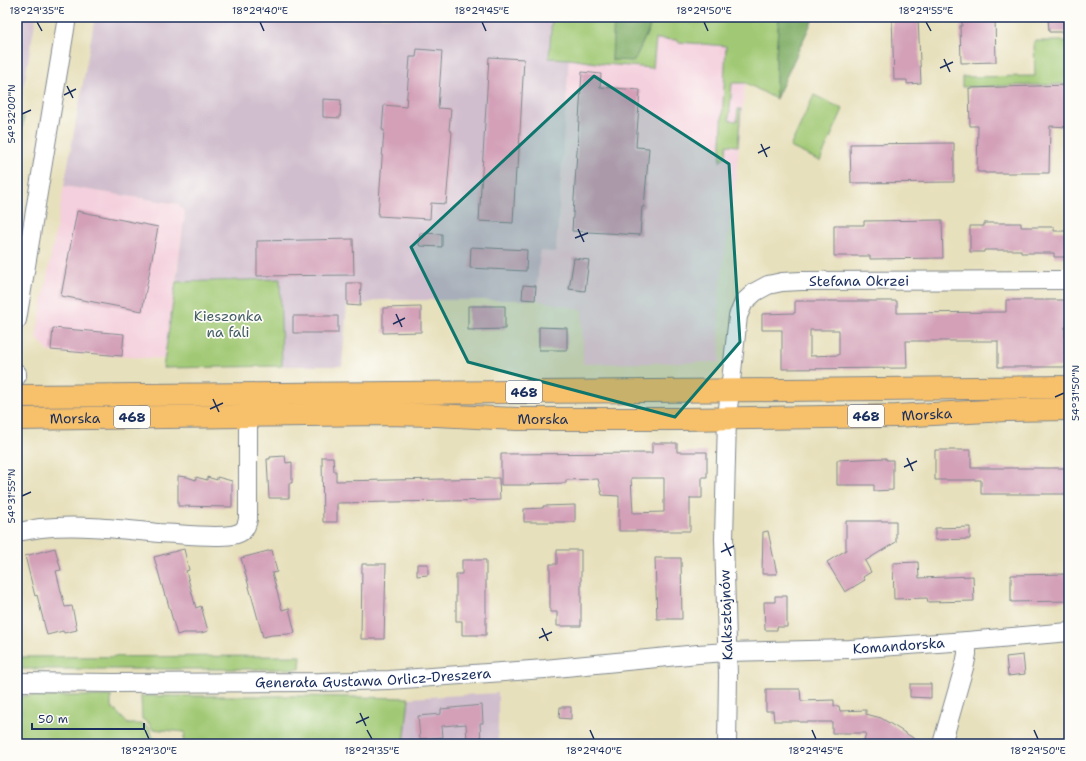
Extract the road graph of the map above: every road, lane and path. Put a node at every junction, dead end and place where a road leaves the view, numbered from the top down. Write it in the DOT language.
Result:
graph roads {
  1 [pos="67,17"];
  2 [pos="1069,280"];
  3 [pos="17,320"];
  4 [pos="1069,387"];
  5 [pos="730,390"];
  6 [pos="17,396"];
  7 [pos="1069,409"];
  8 [pos="248,415"];
  9 [pos="727,418"];
  10 [pos="17,419"];
  11 [pos="17,532"];
  12 [pos="1069,632"];
  13 [pos="967,641"];
  14 [pos="728,652"];
  15 [pos="17,682"];
  16 [pos="726,744"];
  17 [pos="942,744"];
  1 -- 3 [label="street"];
  2 -- 5 [label="street, Stefana Okrzei"];
  4 -- 5 [label="main road, Morska / 468"];
  5 -- 6 [label="main road, Morska / 468"];
  5 -- 9 [label="street, Kalksztajnów"];
  7 -- 9 [label="main road, Morska / 468"];
  8 -- 9 [label="main road, Morska / 468"];
  8 -- 10 [label="main road, Morska / 468"];
  8 -- 11 [label="street"];
  9 -- 14 [label="street, Kalksztajnów"];
  12 -- 13 [label="street, Komandorska"];
  13 -- 14 [label="street, Komandorska"];
  13 -- 17 [label="street"];
  14 -- 15 [label="street, Generała Gustawa Orlicz-Dreszera"];
  14 -- 16 [label="street, Kalksztajnów"];
}
